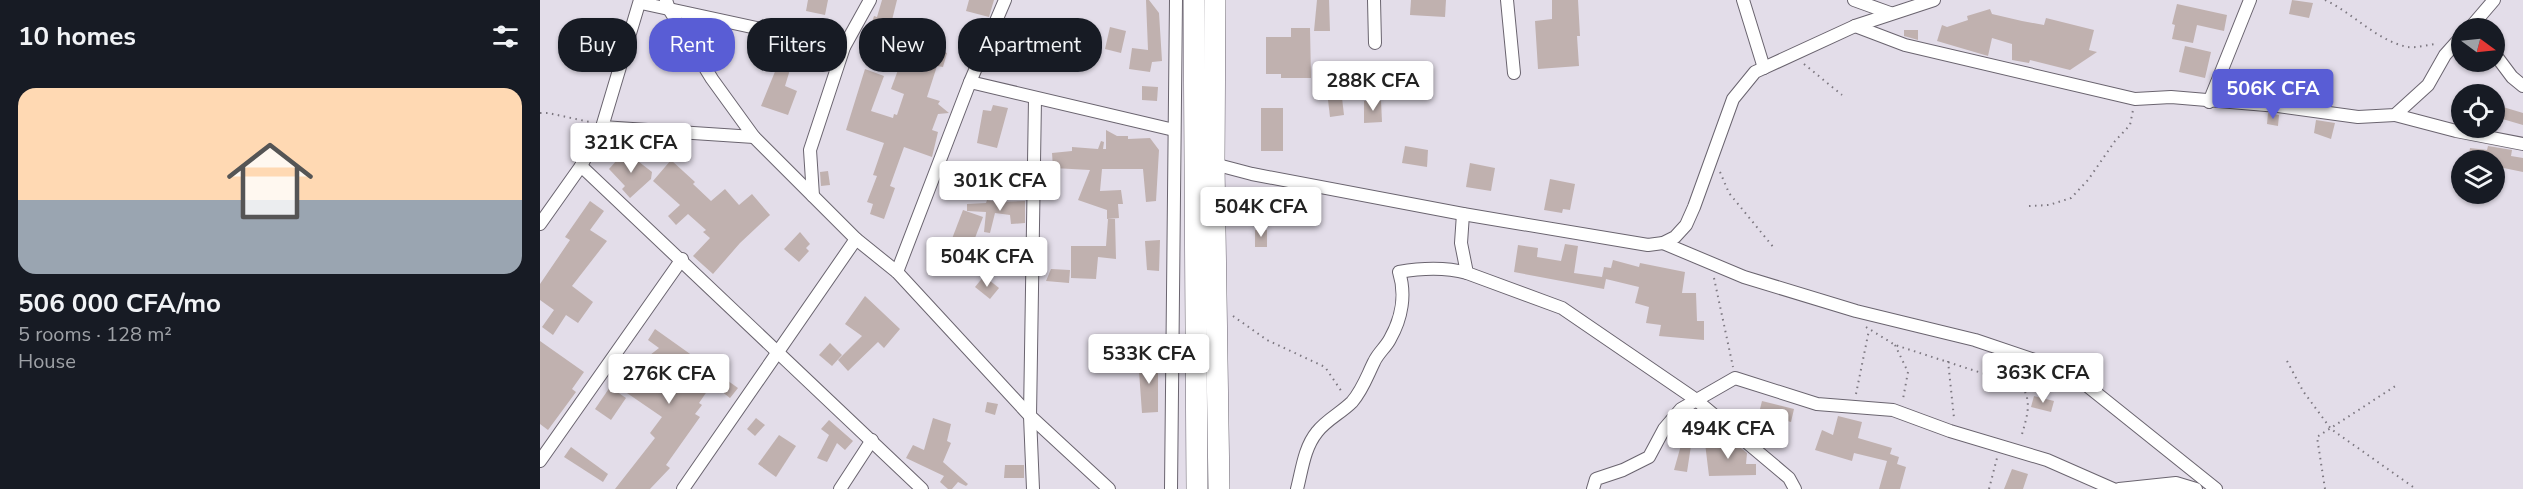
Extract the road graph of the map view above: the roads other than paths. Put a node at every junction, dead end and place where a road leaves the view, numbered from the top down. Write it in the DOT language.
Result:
graph roads {
  1 [pos="870,0"];
  2 [pos="1005,0"];
  3 [pos="1176,0"];
  4 [pos="1194,0"];
  5 [pos="1215,0"];
  6 [pos="1374,0"];
  7 [pos="1507,0"];
  8 [pos="1743,0"];
  9 [pos="1854,0"];
  10 [pos="1934,0"];
  11 [pos="2250,0"];
  12 [pos="2494,0"];
  13 [pos="640,1"];
  14 [pos="668,5"];
  15 [pos="1890,13"];
  16 [pos="2481,18"];
  17 [pos="747,24"];
  18 [pos="1855,26"];
  19 [pos="847,42"];
  20 [pos="1375,43"];
  21 [pos="2451,50"];
  22 [pos="1764,68"];
  23 [pos="2505,68"];
  24 [pos="836,72"];
  25 [pos="1514,73"];
  26 [pos="970,82"];
  27 [pos="2523,86"];
  28 [pos="1035,99"];
  29 [pos="2209,102"];
  30 [pos="2395,115"];
  31 [pos="602,127"];
  32 [pos="1174,130"];
  33 [pos="754,137"];
  34 [pos="2523,144"];
  35 [pos="1214,164"];
  36 [pos="581,166"];
  37 [pos="813,196"];
  38 [pos="1463,214"];
  39 [pos="540,224"];
  40 [pos="856,239"];
  41 [pos="1663,243"];
  42 [pos="682,260"];
  43 [pos="897,272"];
  44 [pos="1467,273"];
  45 [pos="779,352"];
  46 [pos="1695,399"];
  47 [pos="1030,416"];
  48 [pos="872,440"];
  49 [pos="540,461"];
  50 [pos="683,489"];
  51 [pos="840,489"];
  52 [pos="922,489"];
  53 [pos="1033,489"];
  54 [pos="1109,489"];
  55 [pos="1171,489"];
  56 [pos="1197,489"];
  57 [pos="1219,489"];
  58 [pos="1298,489"];
  59 [pos="1593,489"];
  60 [pos="1795,489"];
  61 [pos="2114,489"];
  62 [pos="2119,489"];
  63 [pos="2196,489"];
  64 [pos="2216,489"];
  1 -- 19 [label="street"];
  2 -- 26 [label="street"];
  3 -- 32 [label="street"];
  4 -- 56 [label="highway"];
  5 -- 35 [label="highway"];
  6 -- 20 [label="street"];
  7 -- 25 [label="street"];
  8 -- 22 [label="street"];
  9 -- 15 [label="street"];
  10 -- 15 [label="street"];
  11 -- 29 [label="street"];
  12 -- 16 [label="street"];
  13 -- 14 [label="street"];
  13 -- 31 [label="street"];
  14 -- 17 [label="street"];
  14 -- 33 [label="street"];
  15 -- 18 [label="street"];
  18 -- 22 [label="street"];
  18 -- 29 [label="street"];
  21 -- 30 [label="street"];
  22 -- 41 [label="street"];
  23 -- 27 [label="street"];
  24 -- 37 [label="street"];
  26 -- 28 [label="street"];
  26 -- 43 [label="street"];
  28 -- 32 [label="street"];
  28 -- 47 [label="street"];
  29 -- 30 [label="street"];
  30 -- 34 [label="street"];
  31 -- 33 [label="street"];
  31 -- 36 [label="street"];
  32 -- 55 [label="street"];
  33 -- 37 [label="street"];
  35 -- 38 [label="street"];
  35 -- 57 [label="highway"];
  36 -- 39 [label="street"];
  36 -- 42 [label="street"];
  37 -- 40 [label="street"];
  38 -- 41 [label="street"];
  38 -- 44 [label="street"];
  40 -- 43 [label="street"];
  40 -- 45 [label="street"];
  41 -- 64 [label="street"];
  42 -- 45 [label="street"];
  42 -- 49 [label="street"];
  43 -- 47 [label="street"];
  44 -- 46 [label="street"];
  44 -- 58 [label="street"];
  45 -- 48 [label="street"];
  45 -- 50 [label="street"];
  46 -- 59 [label="street"];
  46 -- 60 [label="street"];
  46 -- 61 [label="street"];
  47 -- 53 [label="street"];
  47 -- 54 [label="street"];
  48 -- 51 [label="street"];
  48 -- 52 [label="street"];
  62 -- 63 [label="street"];
}
